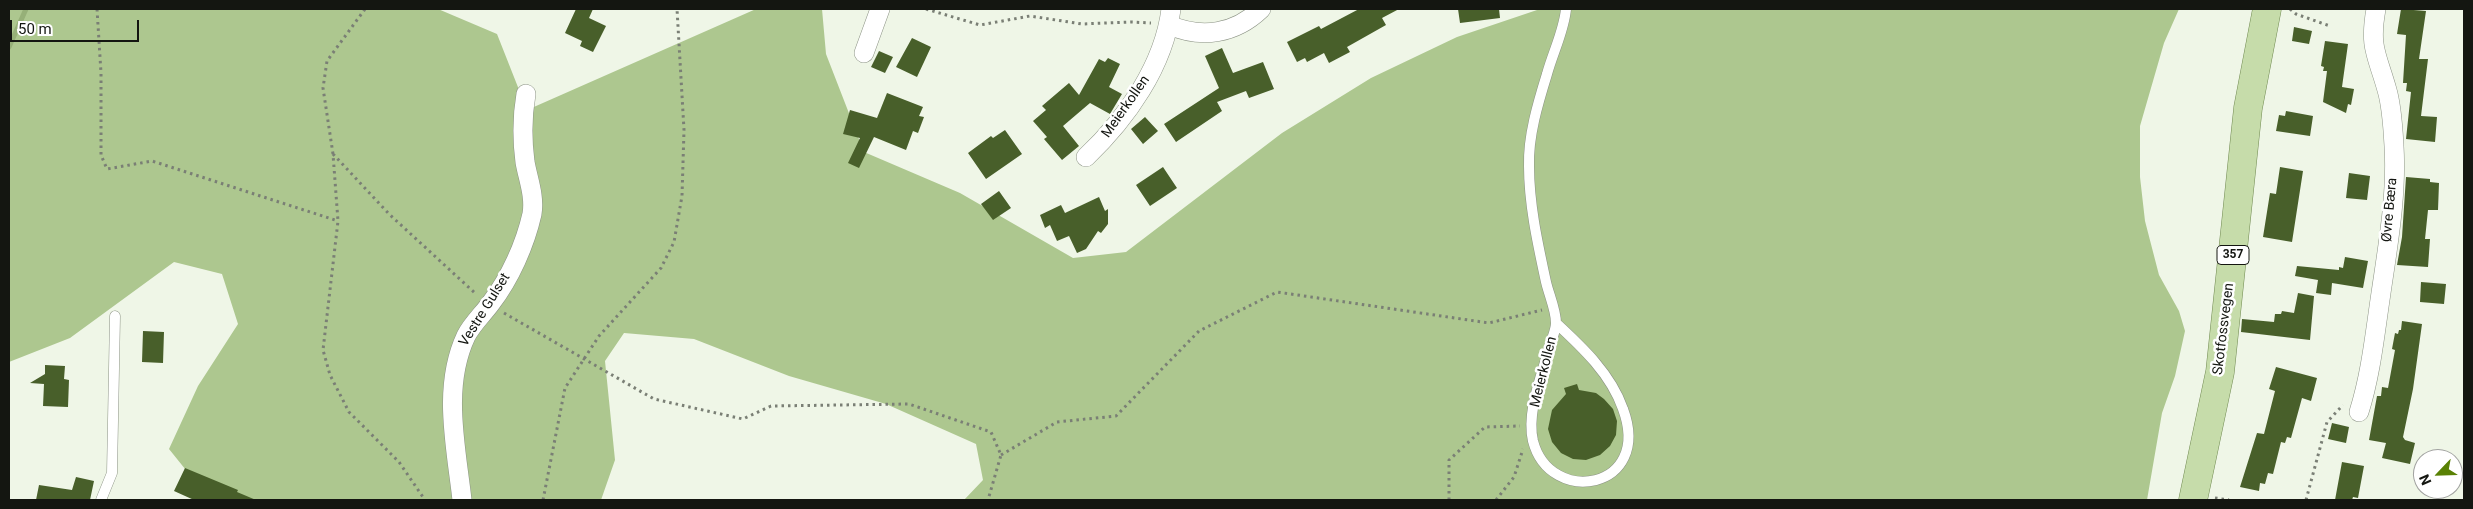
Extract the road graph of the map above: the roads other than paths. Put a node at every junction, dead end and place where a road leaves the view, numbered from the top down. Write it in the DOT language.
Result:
graph roads {
  1 [pos="880,9"];
  2 [pos="1261,9"];
  3 [pos="1566,9"];
  4 [pos="2267,9"];
  5 [pos="2376,9"];
  6 [pos="1170,17"];
  7 [pos="864,53"];
  8 [pos="526,94"];
  9 [pos="1086,157"];
  10 [pos="115,316"];
  11 [pos="1556,323"];
  12 [pos="2359,412"];
  13 [pos="101,500"];
  14 [pos="462,500"];
  15 [pos="2194,500"];
  1 -- 7 [label="street"];
  2 -- 6 [label="street"];
  3 -- 11 [label="lane, Meierkollen"];
  4 -- 15 [label="main road, Skotfossvegen / 357"];
  5 -- 12 [label="street, Øvre Bæra"];
  6 -- 9 [label="street, Meierkollen"];
  8 -- 14 [label="street, Vestre Gulset"];
  10 -- 13 [label="lane"];
  11 -- 11 [label="lane, Meierkollen"];
}
